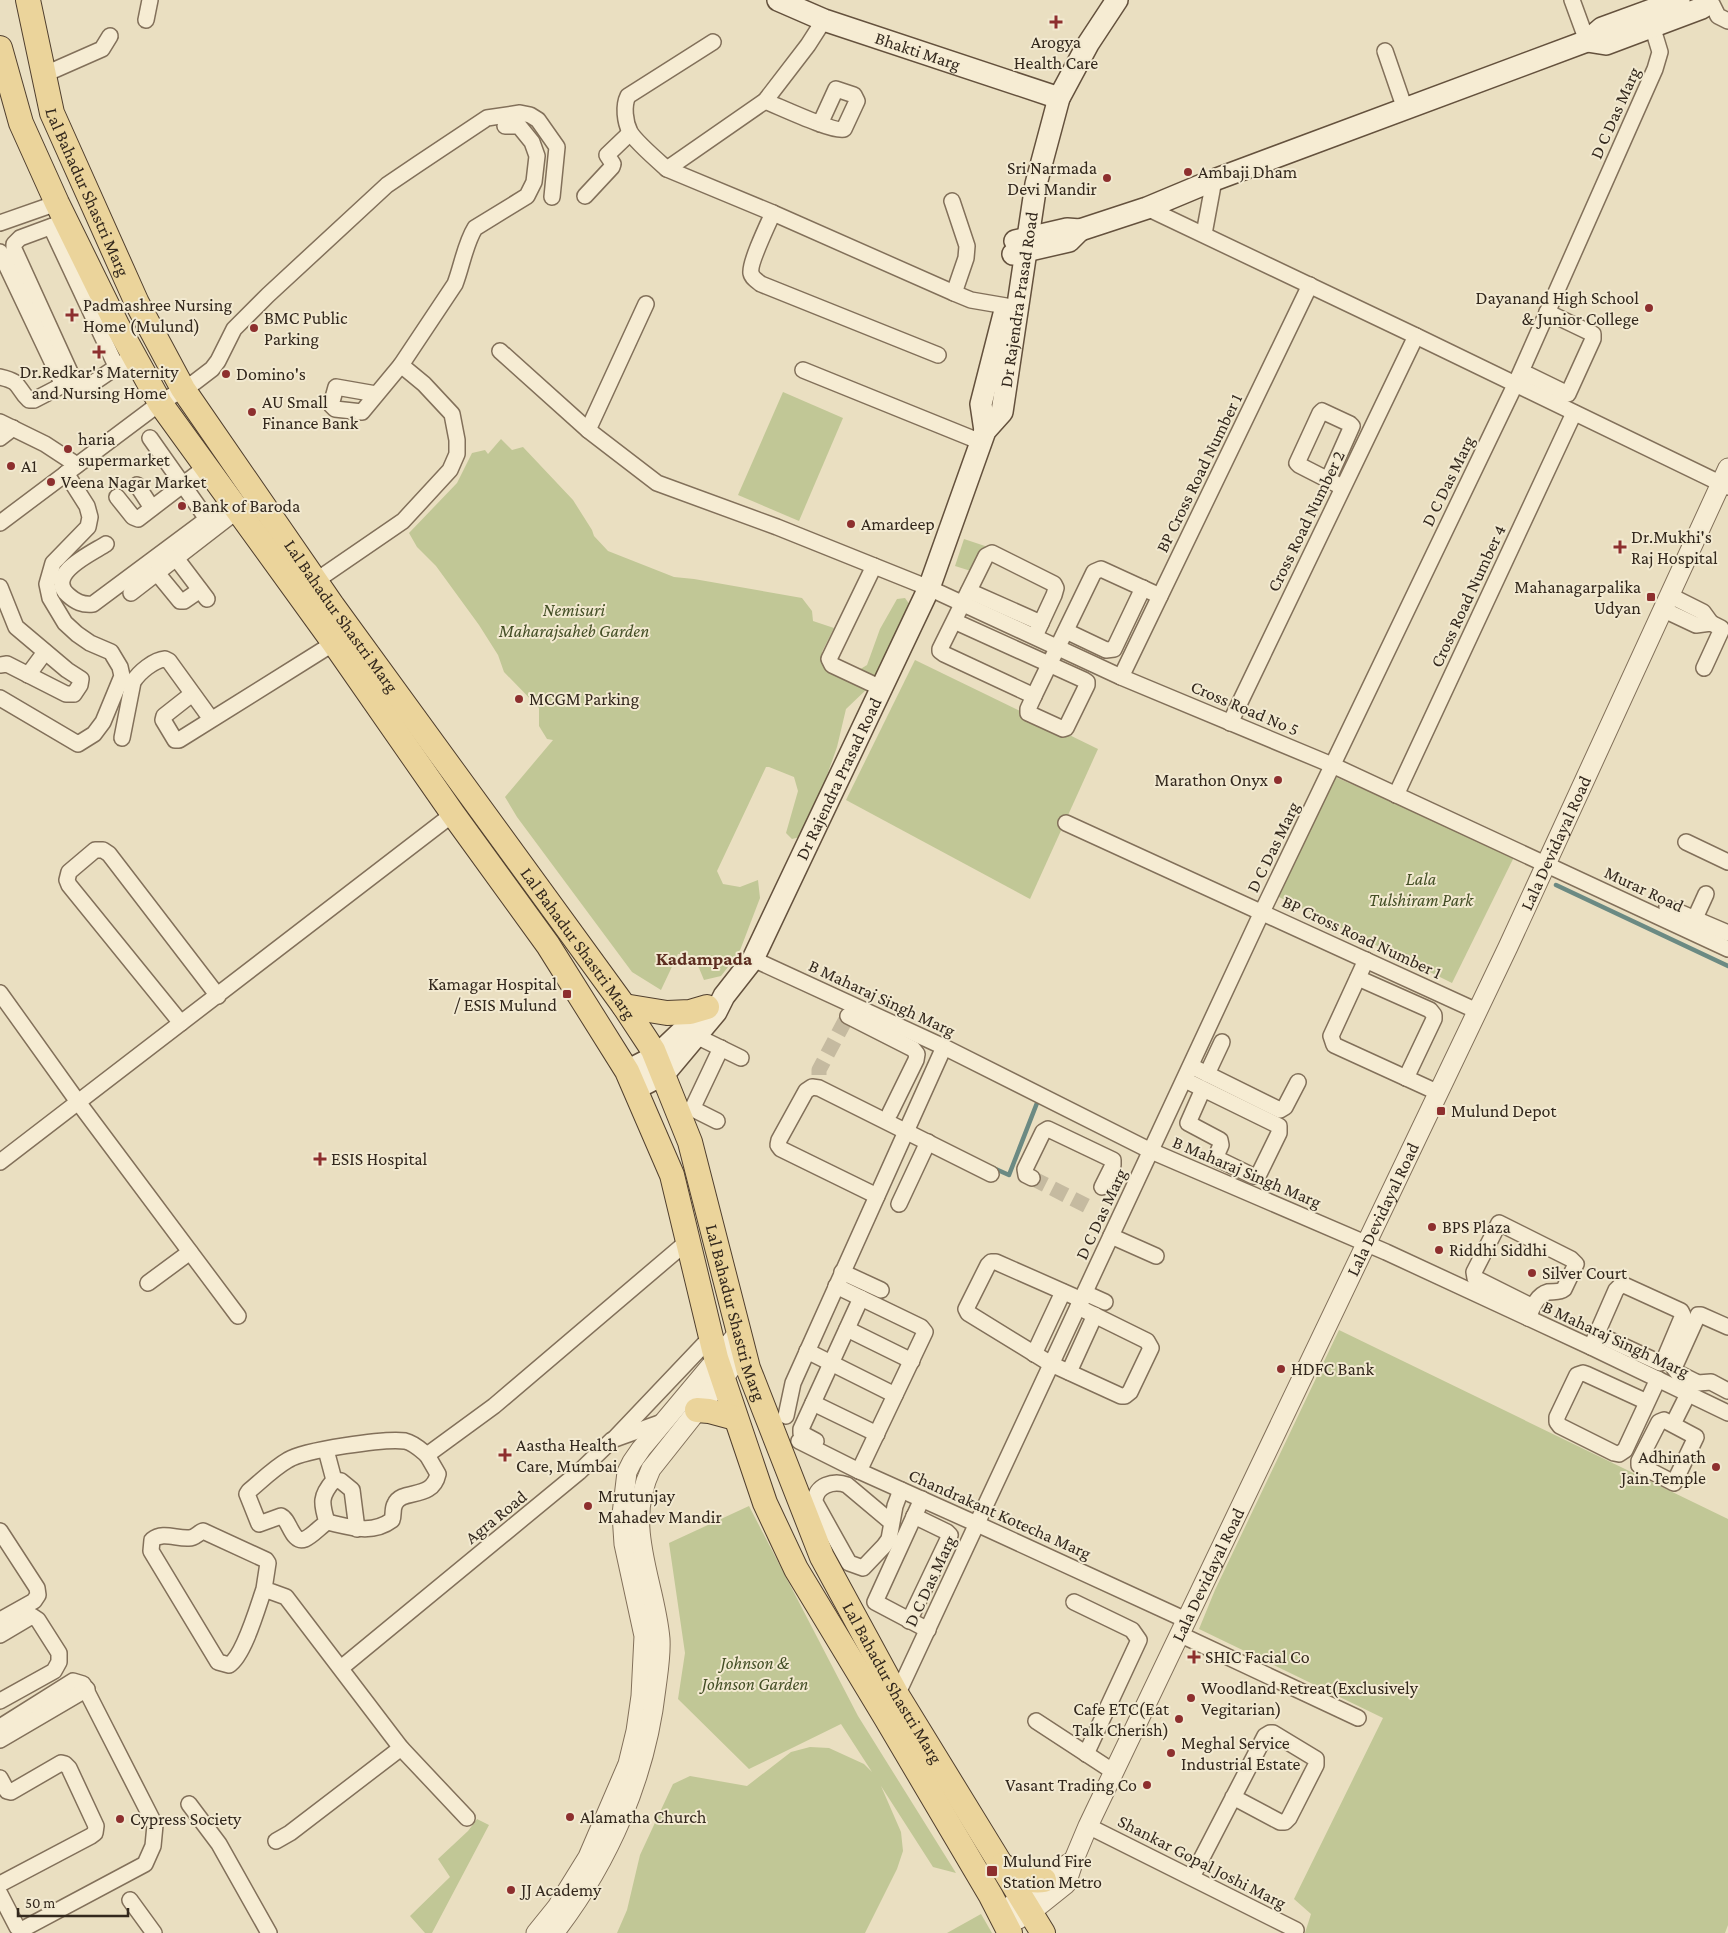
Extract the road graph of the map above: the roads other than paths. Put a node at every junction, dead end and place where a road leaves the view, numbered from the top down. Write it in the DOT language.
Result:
graph roads {
  1 [pos="28,0"];
  2 [pos="150,0"];
  3 [pos="780,0"];
  4 [pos="1112,0"];
  5 [pos="1572,0"];
  6 [pos="1679,0"];
  7 [pos="1709,0"];
  8 [pos="1650,19"];
  9 [pos="146,20"];
  10 [pos="824,20"];
  11 [pos="1728,21"];
  12 [pos="110,36"];
  13 [pos="713,42"];
  14 [pos="1587,42"];
  15 [pos="0,48"];
  16 [pos="1385,51"];
  17 [pos="43,75"];
  18 [pos="1052,95"];
  19 [pos="765,101"];
  20 [pos="1405,109"];
  21 [pos="820,124"];
  22 [pos="505,126"];
  23 [pos="630,133"];
  24 [pos="667,169"];
  25 [pos="1214,180"];
  26 [pos="585,196"];
  27 [pos="552,197"];
  28 [pos="952,201"];
  29 [pos="1147,208"];
  30 [pos="772,213"];
  31 [pos="58,217"];
  32 [pos="0,224"];
  33 [pos="1204,234"];
  34 [pos="1024,244"];
  35 [pos="0,252"];
  36 [pos="1310,285"];
  37 [pos="954,293"];
  38 [pos="646,304"];
  39 [pos="1006,306"];
  40 [pos="1551,314"];
  41 [pos="1416,336"];
  42 [pos="500,351"];
  43 [pos="938,355"];
  44 [pos="125,362"];
  45 [pos="401,365"];
  46 [pos="803,370"];
  47 [pos="0,378"];
  48 [pos="177,378"];
  49 [pos="1522,383"];
  50 [pos="155,393"];
  51 [pos="376,394"];
  52 [pos="1551,394"];
  53 [pos="1574,413"];
  54 [pos="7,425"];
  55 [pos="588,430"];
  56 [pos="983,436"];
  57 [pos="0,438"];
  58 [pos="150,438"];
  59 [pos="206,467"];
  60 [pos="72,469"];
  61 [pos="1328,480"];
  62 [pos="1726,480"];
  63 [pos="137,485"];
  64 [pos="183,485"];
  65 [pos="1342,488"];
  66 [pos="117,497"];
  67 [pos="234,507"];
  68 [pos="152,508"];
  69 [pos="207,519"];
  70 [pos="0,523"];
  71 [pos="106,544"];
  72 [pos="176,558"];
  73 [pos="874,566"];
  74 [pos="157,573"];
  75 [pos="317,580"];
  76 [pos="929,588"];
  77 [pos="1143,588"];
  78 [pos="1,589"];
  79 [pos="131,593"];
  80 [pos="1160,596"];
  81 [pos="966,598"];
  82 [pos="1666,602"];
  83 [pos="0,621"];
  84 [pos="954,621"];
  85 [pos="16,627"];
  86 [pos="1038,630"];
  87 [pos="1066,631"];
  88 [pos="334,644"];
  89 [pos="1058,647"];
  90 [pos="45,652"];
  91 [pos="1050,664"];
  92 [pos="0,665"];
  93 [pos="1704,668"];
  94 [pos="28,675"];
  95 [pos="1122,677"];
  96 [pos="881,688"];
  97 [pos="192,694"];
  98 [pos="1034,696"];
  99 [pos="0,698"];
  100 [pos="211,720"];
  101 [pos="1230,723"];
  102 [pos="122,738"];
  103 [pos="1332,765"];
  104 [pos="1396,795"];
  105 [pos="453,814"];
  106 [pos="1066,823"];
  107 [pos="1686,842"];
  108 [pos="1728,862"];
  109 [pos="1545,864"];
  110 [pos="1706,894"];
  111 [pos="1667,906"];
  112 [pos="1262,912"];
  113 [pos="1692,925"];
  114 [pos="1728,933"];
  115 [pos="1728,949"];
  116 [pos="754,959"];
  117 [pos="1366,960"];
  118 [pos="1358,978"];
  119 [pos="0,994"];
  120 [pos="218,996"];
  121 [pos="716,1002"];
  122 [pos="624,1006"];
  123 [pos="1477,1011"];
  124 [pos="849,1014"];
  125 [pos="181,1023"];
  126 [pos="696,1036"];
  127 [pos="1222,1042"];
  128 [pos="944,1047"];
  129 [pos="721,1048"];
  130 [pos="741,1058"];
  131 [pos="660,1065"];
  132 [pos="1188,1073"];
  133 [pos="1207,1074"];
  134 [pos="819,1075"];
  135 [pos="1406,1078"];
  136 [pos="631,1080"];
  137 [pos="1298,1082"];
  138 [pos="1203,1089"];
  139 [pos="1439,1093"];
  140 [pos="78,1102"];
  141 [pos="890,1113"];
  142 [pos="717,1121"];
  143 [pos="1094,1123"];
  144 [pos="908,1127"];
  145 [pos="928,1142"];
  146 [pos="1083,1145"];
  147 [pos="1151,1151"];
  148 [pos="0,1162"];
  149 [pos="992,1174"];
  150 [pos="1032,1178"];
  151 [pos="1102,1187"];
  152 [pos="876,1196"];
  153 [pos="899,1204"];
  154 [pos="1111,1236"];
  155 [pos="688,1241"];
  156 [pos="1366,1244"];
  157 [pos="190,1252"];
  158 [pos="1156,1256"];
  159 [pos="846,1274"];
  160 [pos="148,1283"];
  161 [pos="836,1286"];
  162 [pos="881,1290"];
  163 [pos="1063,1292"];
  164 [pos="1490,1293"];
  165 [pos="861,1298"];
  166 [pos="1081,1300"];
  167 [pos="1105,1302"];
  168 [pos="1530,1312"];
  169 [pos="1095,1315"];
  170 [pos="238,1316"];
  171 [pos="1728,1327"];
  172 [pos="847,1328"];
  173 [pos="1594,1340"];
  174 [pos="741,1342"];
  175 [pos="1034,1354"];
  176 [pos="806,1355"];
  177 [pos="716,1357"];
  178 [pos="912,1361"];
  179 [pos="1051,1364"];
  180 [pos="829,1367"];
  181 [pos="1069,1372"];
  182 [pos="1658,1379"];
  183 [pos="1726,1390"];
  184 [pos="1688,1394"];
  185 [pos="894,1399"];
  186 [pos="1647,1402"];
  187 [pos="813,1403"];
  188 [pos="1721,1410"];
  189 [pos="786,1416"];
  190 [pos="691,1417"];
  191 [pos="735,1418"];
  192 [pos="664,1420"];
  193 [pos="1673,1424"];
  194 [pos="877,1434"];
  195 [pos="612,1440"];
  196 [pos="799,1441"];
  197 [pos="326,1450"];
  198 [pos="428,1455"];
  199 [pos="861,1467"];
  200 [pos="334,1480"];
  201 [pos="901,1490"];
  202 [pos="922,1499"];
  203 [pos="914,1516"];
  204 [pos="327,1522"];
  205 [pos="891,1522"];
  206 [pos="977,1524"];
  207 [pos="357,1528"];
  208 [pos="0,1533"];
  209 [pos="264,1589"];
  210 [pos="1074,1602"];
  211 [pos="646,1605"];
  212 [pos="0,1620"];
  213 [pos="909,1621"];
  214 [pos="1183,1627"];
  215 [pos="928,1630"];
  216 [pos="0,1635"];
  217 [pos="341,1668"];
  218 [pos="87,1689"];
  219 [pos="898,1695"];
  220 [pos="0,1701"];
  221 [pos="1358,1718"];
  222 [pos="1036,1721"];
  223 [pos="0,1727"];
  224 [pos="0,1740"];
  225 [pos="401,1748"];
  226 [pos="1086,1754"];
  227 [pos="1114,1772"];
  228 [pos="0,1778"];
  229 [pos="1233,1797"];
  230 [pos="189,1804"];
  231 [pos="467,1818"];
  232 [pos="1088,1826"];
  233 [pos="276,1841"];
  234 [pos="1074,1861"];
  235 [pos="1002,1865"];
  236 [pos="1192,1877"];
  237 [pos="1044,1880"];
  238 [pos="0,1884"];
  239 [pos="0,1894"];
  240 [pos="130,1900"];
  241 [pos="1026,1904"];
  242 [pos="1005,1924"];
  243 [pos="154,1933"];
  244 [pos="269,1933"];
  245 [pos="536,1933"];
  246 [pos="554,1933"];
  247 [pos="1043,1933"];
  248 [pos="1295,1933"];
  1 -- 17 [label="main road, Lal Bahadur Shastri Marg"];
  2 -- 9 [label="street"];
  3 -- 10 [label="main road, Bhakti Marg"];
  4 -- 18 [label="main road, Dr Rajendra Prasad Road"];
  5 -- 14 [label="street"];
  6 -- 8 [label="main road"];
  7 -- 8 [label="main road"];
  7 -- 11 [label="street"];
  8 -- 14 [label="main road"];
  8 -- 40 [label="street, D C Das Marg"];
  10 -- 18 [label="main road, Bhakti Marg"];
  10 -- 19 [label="street"];
  12 -- 17 [label="street"];
  13 -- 23 [label="street"];
  14 -- 20 [label="main road"];
  15 -- 31 [label="main road, Lal Bahadur Shastri Marg"];
  16 -- 20 [label="street"];
  17 -- 48 [label="main road, Lal Bahadur Shastri Marg"];
  18 -- 34 [label="main road, Dr Rajendra Prasad Road"];
  19 -- 21 [label="street"];
  19 -- 24 [label="street"];
  20 -- 25 [label="main road"];
  22 -- 45 [label="street"];
  23 -- 24 [label="street"];
  23 -- 26 [label="street"];
  24 -- 30 [label="street"];
  25 -- 29 [label="main road"];
  25 -- 33 [label="street"];
  27 -- 48 [label="street"];
  28 -- 37 [label="street"];
  29 -- 33 [label="street"];
  29 -- 34 [label="main road"];
  30 -- 37 [label="street"];
  30 -- 43 [label="street"];
  31 -- 32 [label="street"];
  31 -- 44 [label="main road, Lal Bahadur Shastri Marg"];
  31 -- 44 [label="street"];
  33 -- 36 [label="street"];
  34 -- 39 [label="main road, Dr Rajendra Prasad Road"];
  34 -- 56 [label="main road, Dr Rajendra Prasad Road"];
  35 -- 47 [label="street"];
  36 -- 41 [label="street"];
  36 -- 80 [label="street, BP Cross Road Number 1"];
  37 -- 39 [label="street"];
  38 -- 55 [label="street"];
  39 -- 56 [label="main road, Dr Rajendra Prasad Road"];
  40 -- 49 [label="street, D C Das Marg"];
  40 -- 52 [label="street"];
  41 -- 49 [label="street"];
  41 -- 65 [label="street, Cross Road Number 2"];
  42 -- 55 [label="street, Cross Road No 5"];
  44 -- 50 [label="main road, Lal Bahadur Shastri Marg"];
  45 -- 51 [label="street"];
  45 -- 75 [label="street"];
  46 -- 56 [label="street"];
  48 -- 50 [label="street"];
  48 -- 75 [label="main road, Lal Bahadur Shastri Marg"];
  49 -- 52 [label="street"];
  49 -- 103 [label="street, D C Das Marg"];
  50 -- 59 [label="main road, Lal Bahadur Shastri Marg"];
  50 -- 60 [label="street"];
  52 -- 53 [label="street"];
  53 -- 62 [label="street"];
  53 -- 104 [label="street, Cross Road Number 4"];
  54 -- 57 [label="street"];
  54 -- 60 [label="street"];
  55 -- 73 [label="street, Cross Road No 5"];
  56 -- 76 [label="main road, Dr Rajendra Prasad Road"];
  58 -- 64 [label="street"];
  59 -- 64 [label="street"];
  59 -- 67 [label="main road, Lal Bahadur Shastri Marg"];
  60 -- 70 [label="street"];
  60 -- 99 [label="street"];
  61 -- 65 [label="street"];
  62 -- 82 [label="street, Lala Devidayal Road"];
  63 -- 68 [label="street"];
  64 -- 68 [label="street"];
  64 -- 69 [label="street"];
  65 -- 101 [label="street, Cross Road Number 2"];
  66 -- 68 [label="street"];
  67 -- 69 [label="street"];
  67 -- 72 [label="street"];
  67 -- 88 [label="main road, Lal Bahadur Shastri Marg"];
  69 -- 71 [label="street"];
  72 -- 74 [label="street"];
  72 -- 74 [label="street"];
  73 -- 76 [label="street, Cross Road No 5"];
  73 -- 96 [label="street"];
  74 -- 79 [label="street"];
  75 -- 122 [label="main road, Lal Bahadur Shastri Marg"];
  76 -- 81 [label="street, Cross Road No 5"];
  76 -- 96 [label="main road, Dr Rajendra Prasad Road"];
  77 -- 80 [label="street"];
  77 -- 87 [label="street"];
  77 -- 87 [label="street"];
  78 -- 85 [label="street"];
  80 -- 95 [label="street, BP Cross Road Number 1"];
  81 -- 84 [label="street"];
  81 -- 86 [label="street, Cross Road No 5"];
  81 -- 86 [label="street"];
  82 -- 93 [label="street"];
  82 -- 109 [label="street, Lala Devidayal Road"];
  83 -- 85 [label="street"];
  84 -- 91 [label="street"];
  84 -- 98 [label="street"];
  85 -- 90 [label="street"];
  86 -- 89 [label="street, Cross Road No 5"];
  87 -- 89 [label="street"];
  88 -- 100 [label="street"];
  88 -- 105 [label="main road, Lal Bahadur Shastri Marg"];
  89 -- 91 [label="street"];
  89 -- 95 [label="street, Cross Road No 5"];
  90 -- 94 [label="street"];
  90 -- 94 [label="street"];
  91 -- 98 [label="street"];
  91 -- 98 [label="street"];
  92 -- 94 [label="street"];
  95 -- 101 [label="street, Cross Road No 5"];
  96 -- 116 [label="main road, Dr Rajendra Prasad Road"];
  97 -- 100 [label="street"];
  97 -- 100 [label="street"];
  97 -- 102 [label="street"];
  101 -- 103 [label="street, Cross Road No 5"];
  103 -- 104 [label="street, Cross Road No 5"];
  103 -- 112 [label="street, D C Das Marg"];
  104 -- 109 [label="street, Cross Road No 5"];
  105 -- 120 [label="street"];
  105 -- 136 [label="main road, Lal Bahadur Shastri Marg"];
  106 -- 112 [label="street, BP Cross Road Number 1"];
  107 -- 108 [label="street"];
  109 -- 113 [label="street, Murar Road"];
  109 -- 123 [label="street, Lala Devidayal Road"];
  110 -- 113 [label="street"];
  111 -- 113 [label="street"];
  112 -- 117 [label="street, BP Cross Road Number 1"];
  112 -- 132 [label="street, D C Das Marg"];
  113 -- 114 [label="street"];
  113 -- 115 [label="street, Murar Road"];
  116 -- 121 [label="main road, Dr Rajendra Prasad Road"];
  116 -- 124 [label="street, B Maharaj Singh Marg"];
  117 -- 118 [label="street"];
  117 -- 123 [label="street, BP Cross Road Number 1"];
  118 -- 135 [label="street"];
  118 -- 135 [label="street"];
  119 -- 140 [label="street"];
  120 -- 125 [label="street"];
  120 -- 125 [label="street"];
  121 -- 122 [label="main road"];
  121 -- 126 [label="main road, Dr Rajendra Prasad Road"];
  121 -- 131 [label="main road"];
  122 -- 131 [label="main road, Lal Bahadur Shastri Marg"];
  123 -- 139 [label="street, Lala Devidayal Road"];
  124 -- 128 [label="street, B Maharaj Singh Marg"];
  124 -- 141 [label="street"];
  125 -- 140 [label="street"];
  126 -- 129 [label="street"];
  126 -- 131 [label="main road, Dr Rajendra Prasad Road"];
  127 -- 133 [label="street"];
  128 -- 143 [label="street, B Maharaj Singh Marg"];
  128 -- 144 [label="street"];
  129 -- 130 [label="street"];
  129 -- 142 [label="street"];
  131 -- 136 [label="main road, Dr Rajendra Prasad Road"];
  131 -- 174 [label="main road, Lal Bahadur Shastri Marg"];
  132 -- 133 [label="street"];
  132 -- 138 [label="street"];
  132 -- 147 [label="street, D C Das Marg"];
  133 -- 137 [label="street"];
  134 -- 141 [label="street"];
  135 -- 139 [label="street"];
  136 -- 155 [label="main road, Lal Bahadur Shastri Marg"];
  138 -- 138 [label="street"];
  139 -- 156 [label="street, Lala Devidayal Road"];
  140 -- 148 [label="street"];
  140 -- 157 [label="street"];
  141 -- 144 [label="street"];
  143 -- 146 [label="street"];
  143 -- 147 [label="street, B Maharaj Singh Marg"];
  144 -- 145 [label="street"];
  144 -- 152 [label="street"];
  144 -- 152 [label="street"];
  145 -- 149 [label="street"];
  145 -- 153 [label="street"];
  146 -- 150 [label="street"];
  146 -- 151 [label="street"];
  147 -- 154 [label="street, D C Das Marg"];
  147 -- 156 [label="street, B Maharaj Singh Marg"];
  152 -- 159 [label="street"];
  154 -- 158 [label="street"];
  154 -- 166 [label="street, D C Das Marg"];
  155 -- 177 [label="main road, Lal Bahadur Shastri Marg"];
  155 -- 198 [label="street"];
  156 -- 164 [label="street, B Maharaj Singh Marg"];
  156 -- 214 [label="street, Lala Devidayal Road"];
  157 -- 160 [label="street"];
  157 -- 170 [label="street"];
  159 -- 161 [label="street"];
  159 -- 162 [label="street"];
  161 -- 165 [label="street"];
  161 -- 176 [label="street"];
  163 -- 166 [label="street"];
  163 -- 175 [label="street"];
  163 -- 175 [label="street"];
  164 -- 168 [label="street, B Maharaj Singh Marg"];
  164 -- 168 [label="street"];
  165 -- 172 [label="street"];
  165 -- 178 [label="street"];
  166 -- 167 [label="street"];
  166 -- 169 [label="street"];
  166 -- 179 [label="street, D C Das Marg"];
  168 -- 173 [label="street, B Maharaj Singh Marg"];
  169 -- 181 [label="street"];
  169 -- 181 [label="street"];
  171 -- 183 [label="street"];
  172 -- 178 [label="street"];
  172 -- 180 [label="street"];
  173 -- 173 [label="street"];
  173 -- 182 [label="street, B Maharaj Singh Marg"];
  174 -- 177 [label="street"];
  174 -- 219 [label="main road, Lal Bahadur Shastri Marg"];
  175 -- 179 [label="street"];
  176 -- 180 [label="street"];
  176 -- 189 [label="street"];
  177 -- 190 [label="street"];
  177 -- 191 [label="main road, Lal Bahadur Shastri Marg"];
  177 -- 192 [label="street"];
  177 -- 195 [label="street"];
  178 -- 185 [label="street"];
  179 -- 181 [label="street"];
  179 -- 206 [label="street, D C Das Marg"];
  180 -- 185 [label="street"];
  180 -- 187 [label="street"];
  182 -- 184 [label="street, B Maharaj Singh Marg"];
  182 -- 186 [label="street"];
  183 -- 188 [label="street"];
  184 -- 188 [label="street, B Maharaj Singh Marg"];
  184 -- 193 [label="street"];
  185 -- 194 [label="street"];
  186 -- 186 [label="street"];
  187 -- 194 [label="street"];
  187 -- 199 [label="street"];
  190 -- 191 [label="main road"];
  190 -- 192 [label="street"];
  190 -- 211 [label="street"];
  191 -- 242 [label="main road, Lal Bahadur Shastri Marg"];
  192 -- 195 [label="street, Agra Road"];
  192 -- 211 [label="street"];
  194 -- 199 [label="street"];
  195 -- 217 [label="street, Agra Road"];
  196 -- 199 [label="street, Chandrakant Kotecha Marg"];
  197 -- 198 [label="street"];
  197 -- 200 [label="street"];
  197 -- 204 [label="street"];
  198 -- 207 [label="street"];
  199 -- 201 [label="street, Chandrakant Kotecha Marg"];
  200 -- 204 [label="street"];
  200 -- 207 [label="street"];
  201 -- 202 [label="street, Chandrakant Kotecha Marg"];
  201 -- 205 [label="street"];
  202 -- 203 [label="street"];
  202 -- 206 [label="street, Chandrakant Kotecha Marg"];
  203 -- 213 [label="street"];
  203 -- 213 [label="street"];
  204 -- 207 [label="street"];
  205 -- 205 [label="street"];
  206 -- 214 [label="street, Chandrakant Kotecha Marg"];
  206 -- 215 [label="street, D C Das Marg"];
  208 -- 212 [label="street"];
  209 -- 209 [label="street"];
  209 -- 217 [label="street"];
  210 -- 226 [label="street"];
  211 -- 245 [label="street"];
  211 -- 246 [label="street"];
  213 -- 215 [label="street"];
  214 -- 221 [label="street, Chandrakant Kotecha Marg"];
  214 -- 227 [label="street, Lala Devidayal Road"];
  215 -- 219 [label="street, D C Das Marg"];
  216 -- 220 [label="street"];
  217 -- 225 [label="street"];
  218 -- 223 [label="street"];
  218 -- 224 [label="street"];
  218 -- 239 [label="street"];
  219 -- 235 [label="main road, Lal Bahadur Shastri Marg"];
  222 -- 226 [label="street"];
  225 -- 231 [label="street"];
  225 -- 233 [label="street"];
  226 -- 227 [label="street"];
  227 -- 232 [label="street, Lala Devidayal Road"];
  228 -- 238 [label="street"];
  229 -- 229 [label="street"];
  229 -- 236 [label="street"];
  230 -- 244 [label="street"];
  232 -- 234 [label="street, Lala Devidayal Road"];
  232 -- 236 [label="street, Shankar Gopal Joshi Marg"];
  234 -- 237 [label="street"];
  234 -- 241 [label="street, Lala Devidayal Road"];
  235 -- 237 [label="main road"];
  235 -- 241 [label="main road, Lal Bahadur Shastri Marg"];
  236 -- 248 [label="street, Shankar Gopal Joshi Marg"];
  237 -- 241 [label="street"];
  240 -- 243 [label="street"];
  241 -- 242 [label="street, Lala Devidayal Road"];
  241 -- 247 [label="main road, Lal Bahadur Shastri Marg"];
}
